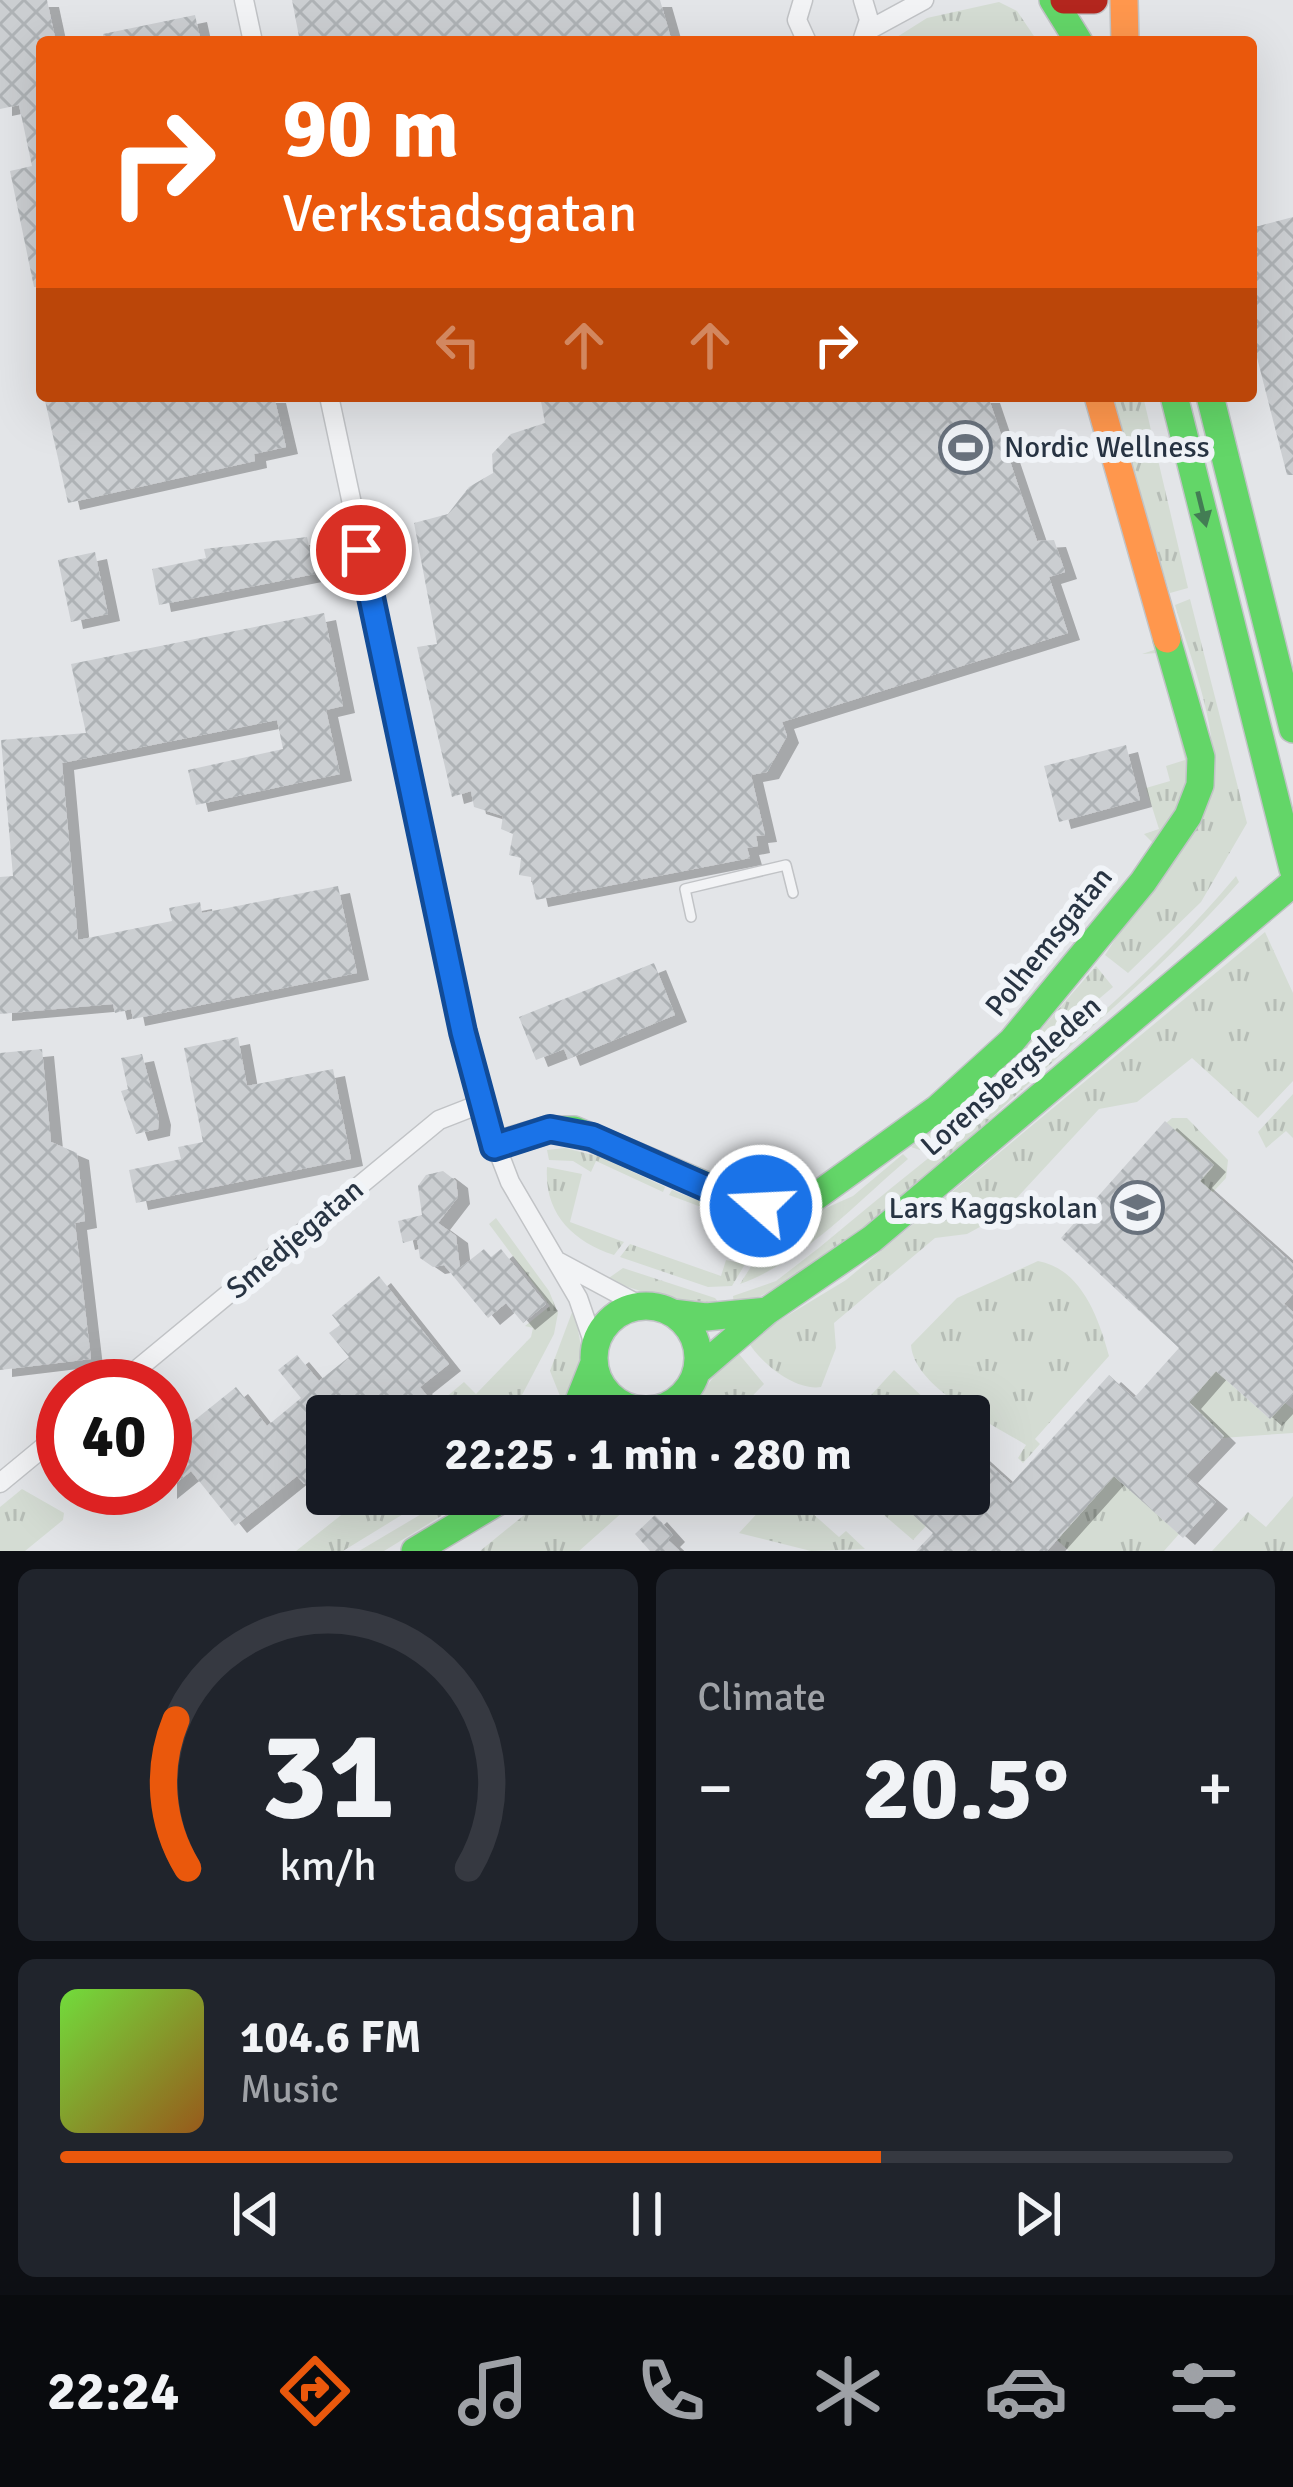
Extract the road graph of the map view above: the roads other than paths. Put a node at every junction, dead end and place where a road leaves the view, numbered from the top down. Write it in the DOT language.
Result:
graph roads {
  1 [pos="244,0"];
  2 [pos="803,0"];
  3 [pos="863,0"];
  4 [pos="924,0"];
  5 [pos="1053,0"];
  6 [pos="1064,0"];
  7 [pos="1094,0"];
  8 [pos="1124,0"];
  9 [pos="252,36"];
  10 [pos="805,36"];
  11 [pos="862,36"];
  12 [pos="867,36"];
  13 [pos="1074,36"];
  14 [pos="1125,36"];
  15 [pos="329,402"];
  16 [pos="1100,402"];
  17 [pos="1176,402"];
  18 [pos="1212,402"];
  19 [pos="1293,728"];
  20 [pos="1293,869"];
  21 [pos="1293,883"];
  22 [pos="793,893"];
  23 [pos="692,917"];
  24 [pos="480,1104"];
  25 [pos="494,1147"];
  26 [pos="559,1262"];
  27 [pos="641,1306"];
  28 [pos="766,1311"];
  29 [pos="672,1313"];
  30 [pos="594,1355"];
  31 [pos="150,1359"];
  32 [pos="696,1372"];
  33 [pos="580,1395"];
  34 [pos="611,1395"];
  35 [pos="689,1395"];
  36 [pos="36,1453"];
  37 [pos="0,1483"];
  38 [pos="474,1515"];
  39 [pos="485,1515"];
  40 [pos="415,1551"];
  41 [pos="446,1551"];
  1 -- 9 [label="street"];
  2 -- 10 [label="street"];
  3 -- 11 [label="street"];
  4 -- 12 [label="street"];
  5 -- 13 [label="street"];
  6 -- 7 [label="street"];
  8 -- 14 [label="street"];
  15 -- 24 [label="street"];
  16 -- 25 [label="street, Polhemsgatan"];
  17 -- 20 [label="street, one-way"];
  18 -- 19 [label="street"];
  21 -- 28 [label="street, Lorensbergsleden"];
  22 -- 23 [label="lane"];
  24 -- 25 [label="street"];
  24 -- 31 [label="street, Smedjegatan"];
  25 -- 26 [label="street"];
  26 -- 27 [label="street"];
  26 -- 30 [label="street"];
  27 -- 29 [label="street, Lorensbergsleden"];
  27 -- 30 [label="street"];
  28 -- 29 [label="street, Lorensbergsleden"];
  28 -- 32 [label="street, Lorensbergsleden"];
  29 -- 32 [label="street"];
  30 -- 33 [label="street"];
  30 -- 34 [label="street, Lorensbergsleden"];
  32 -- 35 [label="street, Lorensbergsleden"];
  36 -- 37 [label="street"];
  38 -- 40 [label="street"];
  39 -- 41 [label="street"];
}
